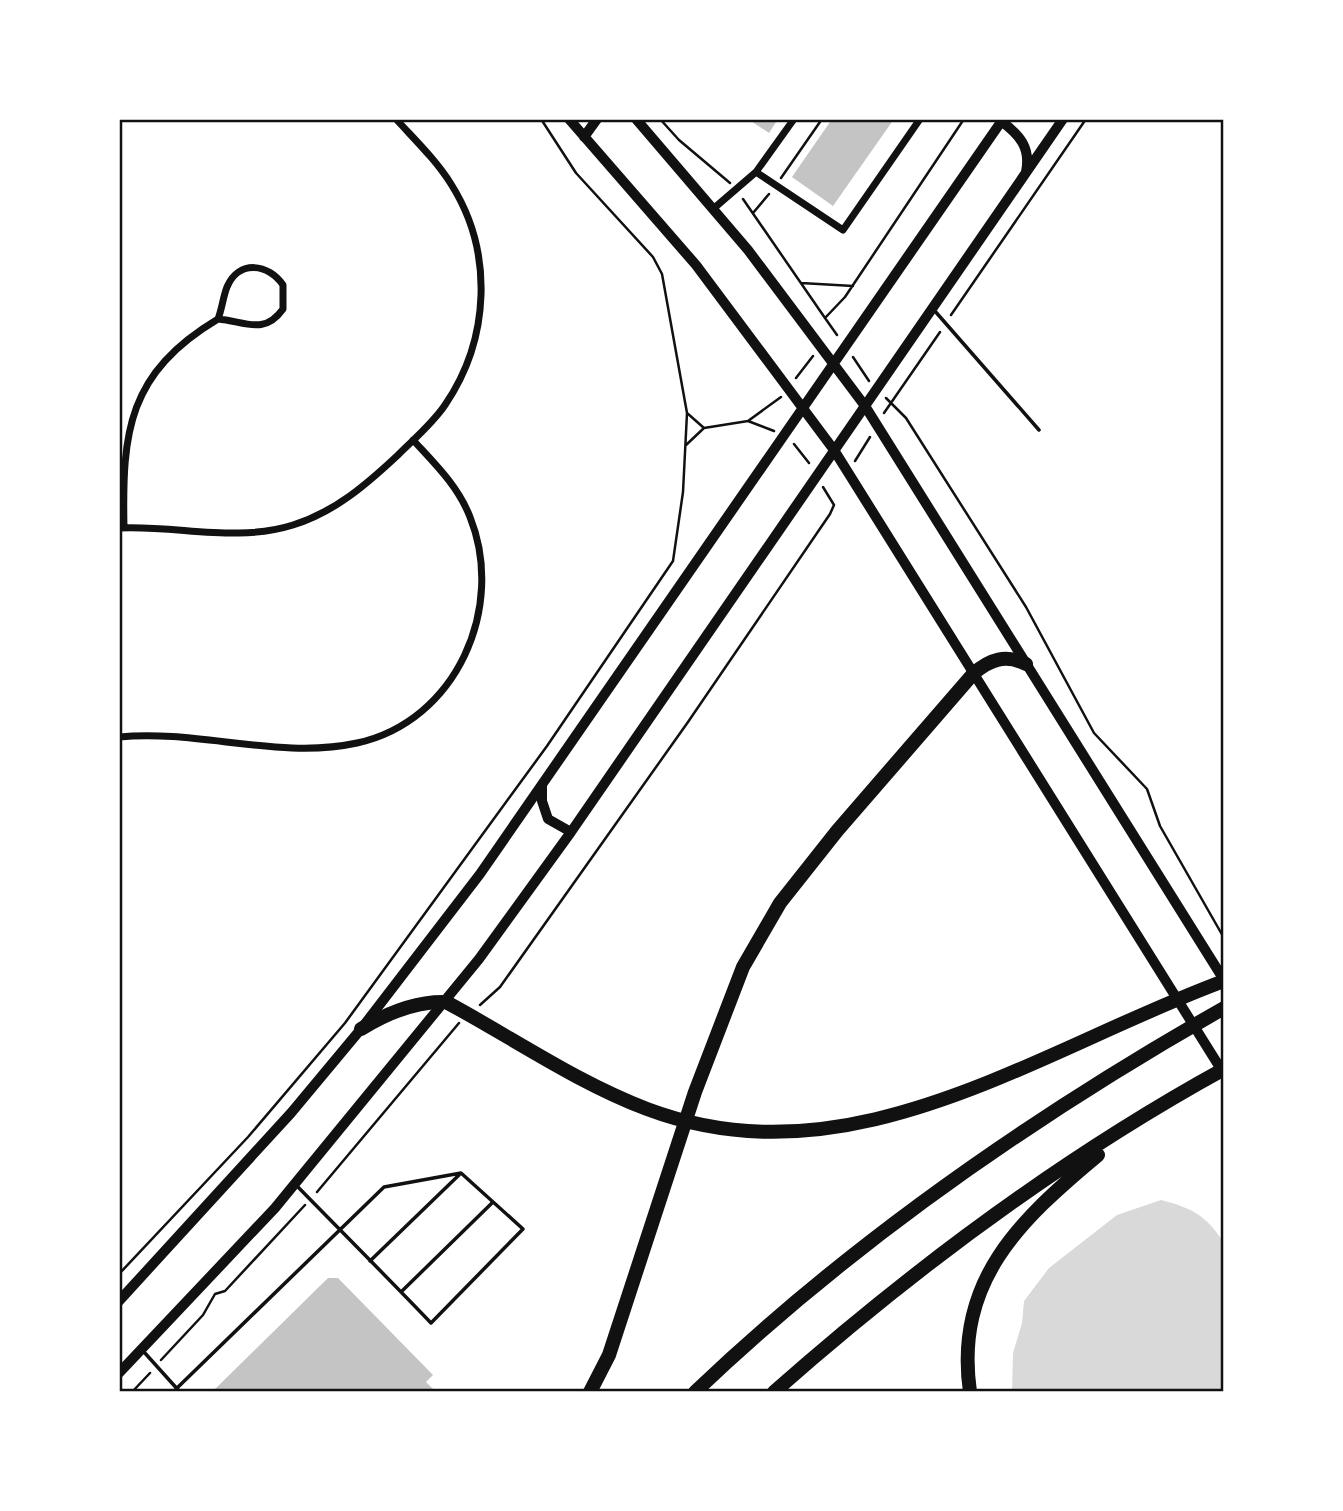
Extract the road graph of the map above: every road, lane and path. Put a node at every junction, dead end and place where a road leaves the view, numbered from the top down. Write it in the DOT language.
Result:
graph roads {
  1 [pos="396,119"];
  2 [pos="541,119"];
  3 [pos="569,119"];
  4 [pos="597,119"];
  5 [pos="636,119"];
  6 [pos="794,119"];
  7 [pos="821,119"];
  8 [pos="920,119"];
  9 [pos="1063,119"];
  10 [pos="1086,119"];
  11 [pos="1000,120"];
  12 [pos="584,137"];
  13 [pos="757,172"];
  14 [pos="1026,175"];
  15 [pos="776,185"];
  16 [pos="713,209"];
  17 [pos="753,213"];
  18 [pos="799,283"];
  19 [pos="853,286"];
  20 [pos="932,309"];
  21 [pos="218,319"];
  22 [pos="946,323"];
  23 [pos="815,353"];
  24 [pos="851,354"];
  25 [pos="834,363"];
  26 [pos="795,380"];
  27 [pos="870,383"];
  28 [pos="776,402"];
  29 [pos="865,406"];
  30 [pos="804,407"];
  31 [pos="687,413"];
  32 [pos="748,421"];
  33 [pos="704,428"];
  34 [pos="1039,430"];
  35 [pos="774,431"];
  36 [pos="872,434"];
  37 [pos="413,440"];
  38 [pos="792,441"];
  39 [pos="685,446"];
  40 [pos="834,450"];
  41 [pos="853,464"];
  42 [pos="812,466"];
  43 [pos="834,505"];
  44 [pos="122,528"];
  45 [pos="1026,664"];
  46 [pos="973,674"];
  47 [pos="119,737"];
  48 [pos="542,786"];
  49 [pos="571,832"];
  50 [pos="1224,938"];
  51 [pos="1224,980"];
  52 [pos="446,1002"];
  53 [pos="1224,1008"];
  54 [pos="469,1014"];
  55 [pos="361,1029"];
  56 [pos="1224,1071"];
  57 [pos="1145,1115"];
  58 [pos="461,1172"];
  59 [pos="295,1185"];
  60 [pos="310,1200"];
  61 [pos="493,1202"];
  62 [pos="339,1229"];
  63 [pos="370,1261"];
  64 [pos="119,1274"];
  65 [pos="401,1292"];
  66 [pos="119,1301"];
  67 [pos="142,1350"];
  68 [pos="156,1365"];
  69 [pos="119,1373"];
  70 [pos="178,1391"];
  71 [pos="132,1392"];
  72 [pos="590,1392"];
  73 [pos="695,1392"];
  74 [pos="774,1392"];
  75 [pos="970,1392"];
  1 -- 37 [label="street"];
  2 -- 31 [label="path"];
  3 -- 12 [label="main road"];
  4 -- 12 [label="main road"];
  5 -- 16 [label="main road"];
  6 -- 13 [label="street"];
  7 -- 15 [label="path"];
  8 -- 15 [label="street"];
  9 -- 14 [label="main road"];
  10 -- 22 [label="path"];
  11 -- 14 [label="main road"];
  11 -- 25 [label="main road"];
  12 -- 30 [label="main road"];
  13 -- 15 [label="street"];
  13 -- 16 [label="street"];
  14 -- 20 [label="main road"];
  15 -- 17 [label="path"];
  16 -- 25 [label="main road"];
  18 -- 19 [label="path"];
  20 -- 22 [label="lane"];
  20 -- 29 [label="main road"];
  21 -- 21 [label="street"];
  21 -- 44 [label="street"];
  22 -- 34 [label="lane"];
  22 -- 50 [label="path"];
  23 -- 26 [label="path"];
  24 -- 27 [label="path"];
  25 -- 29 [label="main road"];
  25 -- 30 [label="main road"];
  28 -- 32 [label="path"];
  29 -- 40 [label="main road"];
  29 -- 45 [label="main road"];
  30 -- 40 [label="main road"];
  30 -- 48 [label="main road"];
  31 -- 33 [label="path"];
  31 -- 39 [label="path"];
  32 -- 33 [label="path"];
  32 -- 35 [label="path"];
  33 -- 39 [label="path"];
  36 -- 41 [label="path"];
  37 -- 44 [label="street"];
  37 -- 47 [label="street"];
  38 -- 42 [label="path"];
  39 -- 64 [label="path"];
  40 -- 46 [label="main road"];
  40 -- 49 [label="main road"];
  43 -- 54 [label="path"];
  45 -- 46 [label="highway"];
  45 -- 51 [label="main road"];
  46 -- 56 [label="main road"];
  46 -- 72 [label="highway"];
  48 -- 49 [label="main road"];
  48 -- 55 [label="main road"];
  49 -- 52 [label="main road"];
  51 -- 54 [label="highway"];
  52 -- 54 [label="highway"];
  52 -- 55 [label="highway"];
  52 -- 59 [label="main road"];
  53 -- 73 [label="highway"];
  54 -- 60 [label="path"];
  55 -- 66 [label="main road"];
  56 -- 57 [label="highway"];
  57 -- 74 [label="highway"];
  57 -- 75 [label="highway"];
  58 -- 61 [label="lane"];
  58 -- 62 [label="lane"];
  58 -- 63 [label="lane"];
  59 -- 60 [label="lane"];
  59 -- 67 [label="main road"];
  60 -- 62 [label="lane"];
  60 -- 68 [label="path"];
  61 -- 65 [label="lane"];
  61 -- 65 [label="lane"];
  62 -- 63 [label="lane"];
  62 -- 70 [label="lane"];
  63 -- 65 [label="lane"];
  67 -- 68 [label="lane"];
  67 -- 69 [label="main road"];
  68 -- 70 [label="lane"];
  68 -- 71 [label="path"];
}
